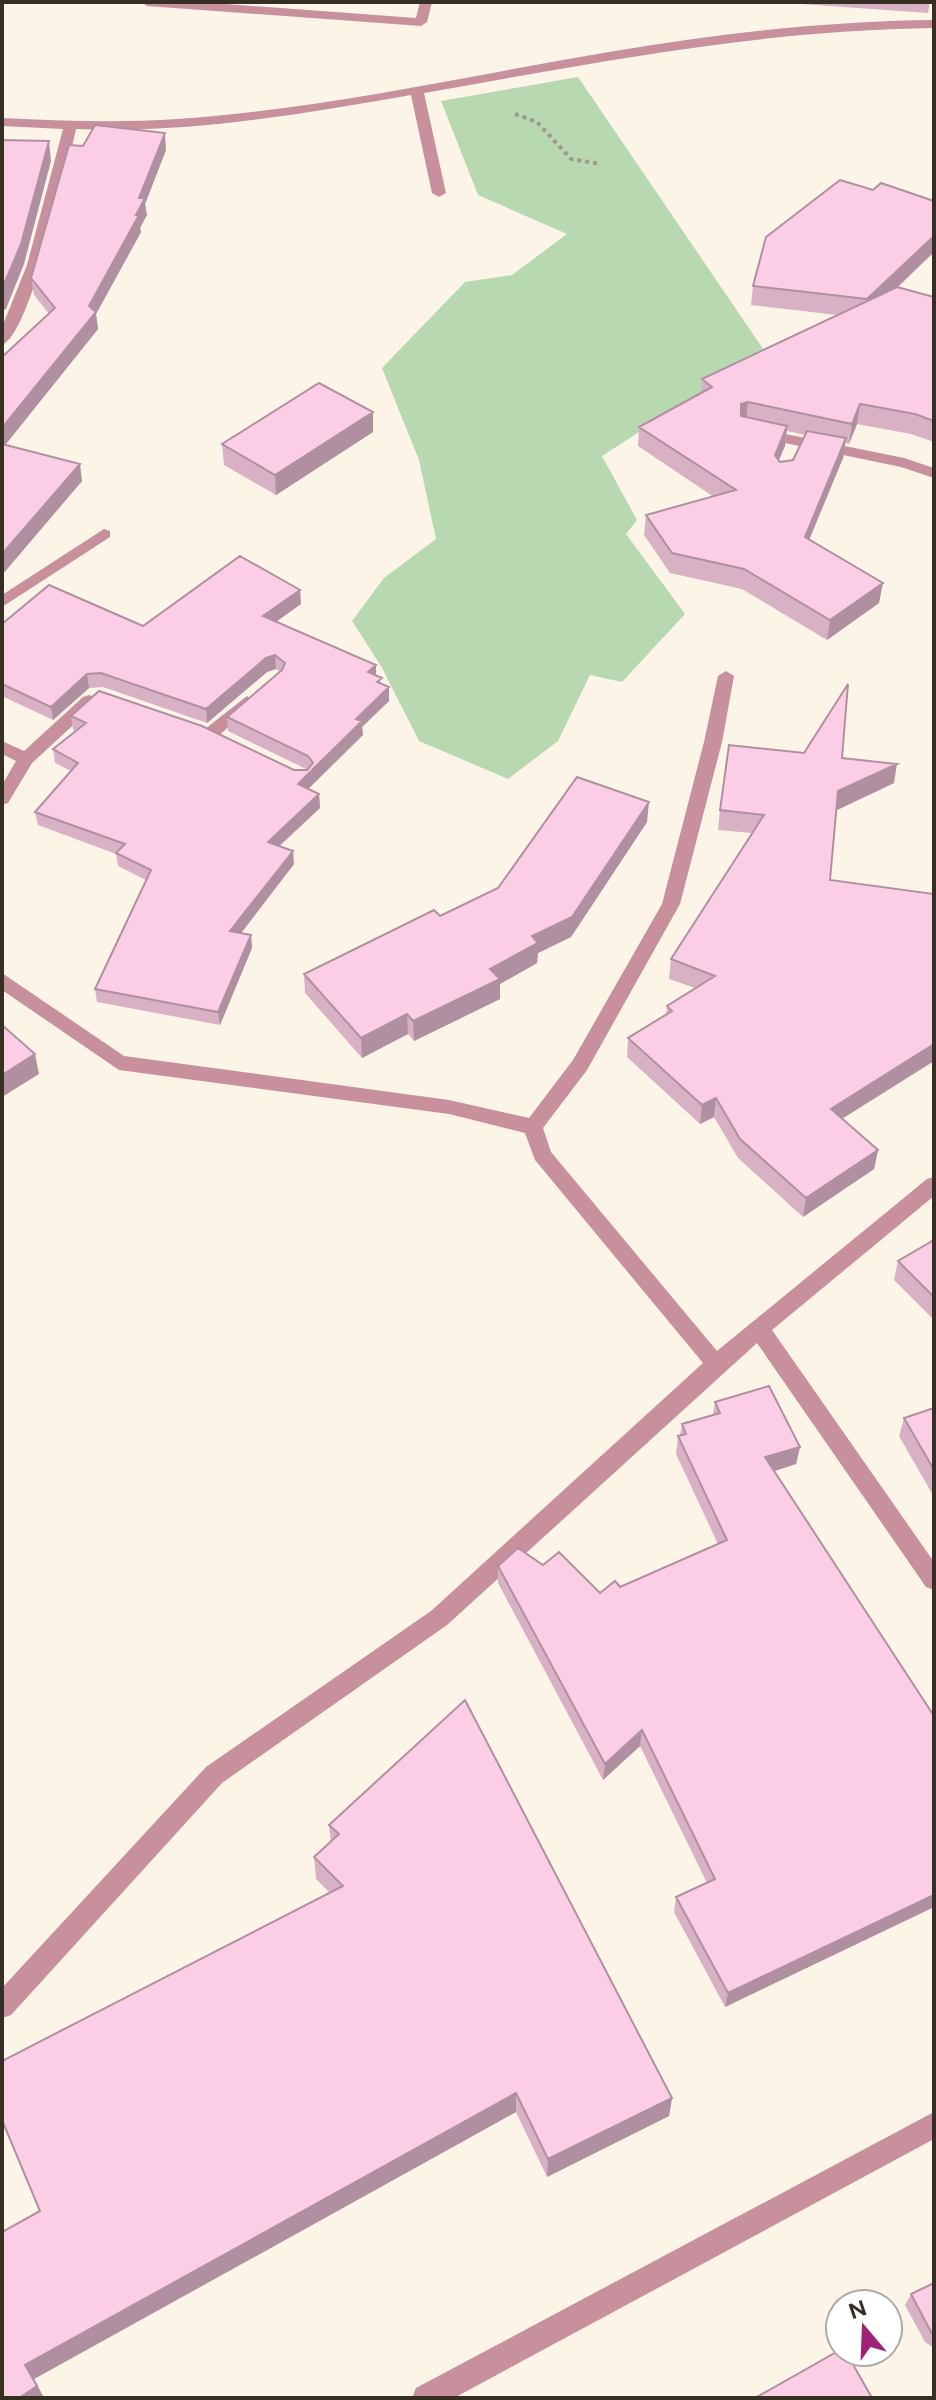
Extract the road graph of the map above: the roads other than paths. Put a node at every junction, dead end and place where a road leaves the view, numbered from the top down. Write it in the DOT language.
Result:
graph roads {
  1 [pos="147,2"];
  2 [pos="426,2"];
  3 [pos="934,24"];
  4 [pos="417,92"];
  5 [pos="2,122"];
  6 [pos="70,128"];
  7 [pos="439,193"];
  8 [pos="2,341"];
  9 [pos="745,430"];
  10 [pos="934,473"];
  11 [pos="104,534"];
  12 [pos="2,602"];
  13 [pos="726,676"];
  14 [pos="264,687"];
  15 [pos="111,699"];
  16 [pos="211,733"];
  17 [pos="2,747"];
  18 [pos="26,759"];
  19 [pos="2,799"];
  20 [pos="2,980"];
  21 [pos="533,1127"];
  22 [pos="934,1185"];
  23 [pos="759,1329"];
  24 [pos="716,1364"];
  25 [pos="934,1580"];
  26 [pos="2,2006"];
  27 [pos="934,2125"];
  28 [pos="426,2398"];
  1 -- 2 [label="street"];
  3 -- 4 [label="street"];
  4 -- 6 [label="street"];
  4 -- 7 [label="street"];
  5 -- 6 [label="street"];
  6 -- 8 [label="street"];
  9 -- 10 [label="street"];
  11 -- 12 [label="street"];
  13 -- 21 [label="street"];
  14 -- 16 [label="street"];
  15 -- 18 [label="street"];
  17 -- 18 [label="street"];
  18 -- 19 [label="street"];
  20 -- 21 [label="street"];
  21 -- 24 [label="street"];
  22 -- 23 [label="street"];
  23 -- 24 [label="street"];
  23 -- 25 [label="street"];
  24 -- 26 [label="street"];
  27 -- 28 [label="street"];
}
